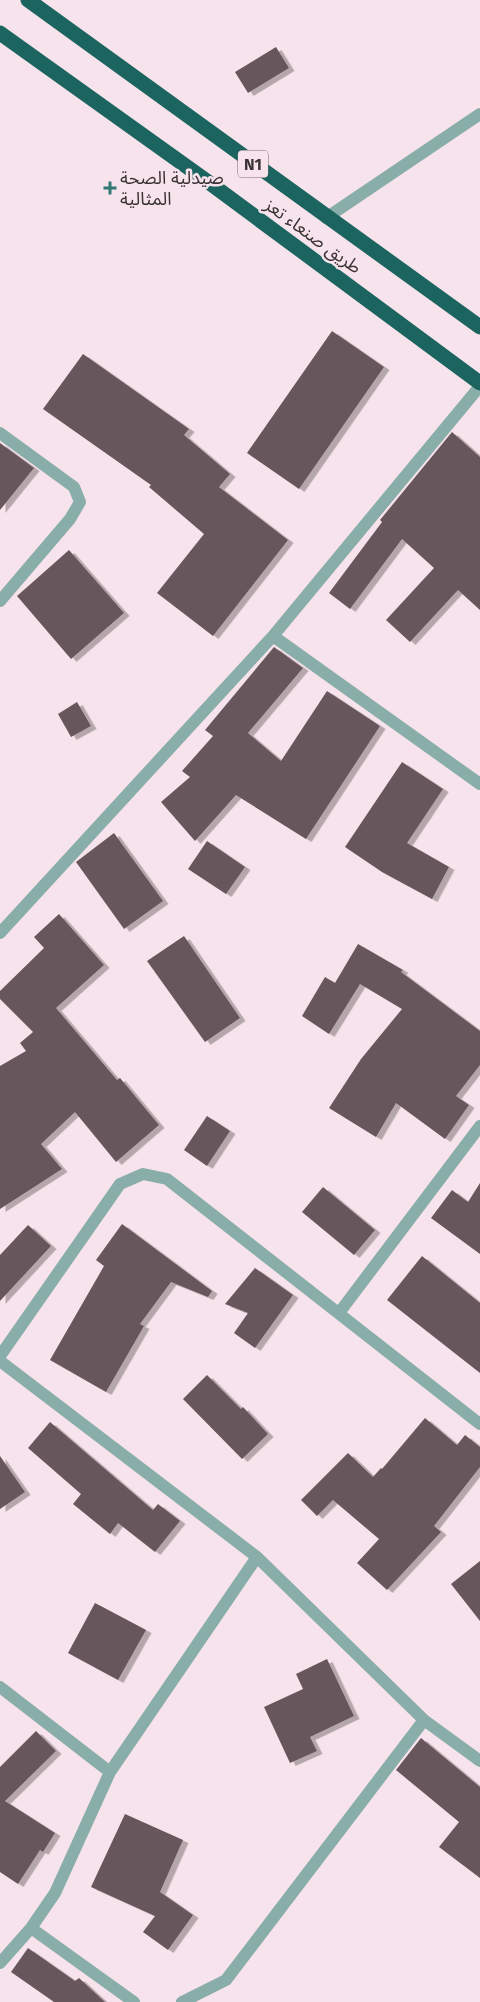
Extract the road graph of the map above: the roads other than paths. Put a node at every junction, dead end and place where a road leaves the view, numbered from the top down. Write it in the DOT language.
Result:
graph roads {
  1 [pos="28,0"];
  2 [pos="0,33"];
  3 [pos="480,114"];
  4 [pos="326,218"];
  5 [pos="480,327"];
  6 [pos="480,385"];
  7 [pos="0,433"];
  8 [pos="0,601"];
  9 [pos="273,636"];
  10 [pos="480,784"];
  11 [pos="0,933"];
  12 [pos="480,1126"];
  13 [pos="339,1313"];
  14 [pos="0,1356"];
  15 [pos="0,1361"];
  16 [pos="480,1424"];
  17 [pos="257,1557"];
  18 [pos="0,1688"];
  19 [pos="424,1720"];
  20 [pos="480,1761"];
  21 [pos="110,1772"];
  22 [pos="31,1928"];
  23 [pos="0,1964"];
  24 [pos="134,2002"];
  25 [pos="182,2002"];
  1 -- 4 [label="highway, طريق صنعاء تعز / N1"];
  2 -- 6 [label="highway, طريق صنعاء تعز / N1"];
  3 -- 4 [label="street"];
  4 -- 5 [label="highway, طريق صنعاء تعز / N1"];
  6 -- 9 [label="street"];
  7 -- 8 [label="street"];
  9 -- 10 [label="street"];
  9 -- 11 [label="street"];
  12 -- 13 [label="street"];
  13 -- 14 [label="street"];
  13 -- 16 [label="street"];
  15 -- 17 [label="street"];
  17 -- 19 [label="street"];
  17 -- 21 [label="street"];
  18 -- 21 [label="street"];
  19 -- 20 [label="street"];
  19 -- 25 [label="street"];
  21 -- 22 [label="street"];
  22 -- 23 [label="street"];
  22 -- 24 [label="street"];
}
